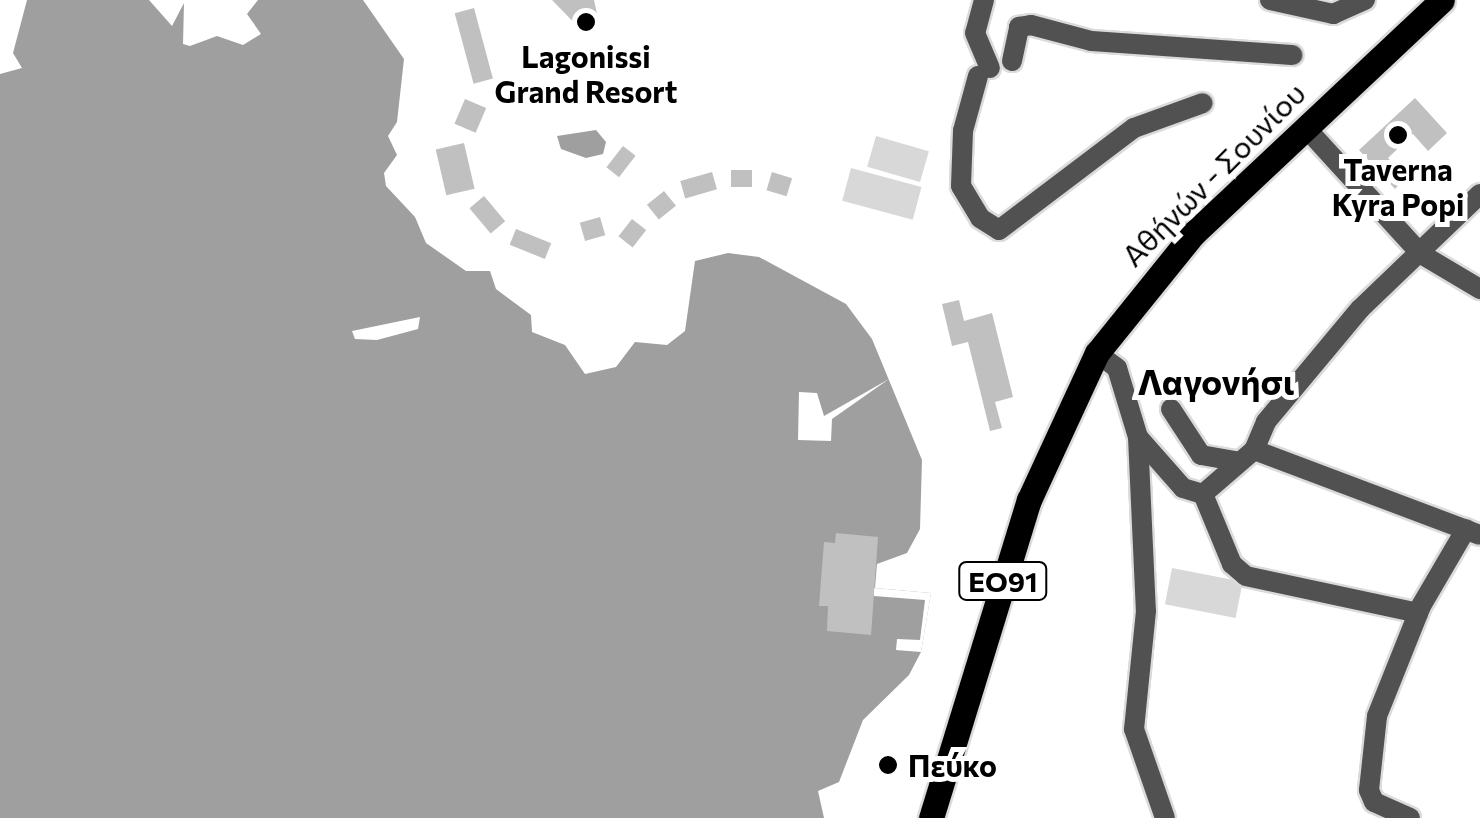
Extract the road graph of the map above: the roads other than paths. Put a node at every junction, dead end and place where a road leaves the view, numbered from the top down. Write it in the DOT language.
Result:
graph roads {
  1 [pos="984,0"];
  2 [pos="1270,0"];
  3 [pos="1365,0"];
  4 [pos="1442,0"];
  5 [pos="1293,55"];
  6 [pos="1012,61"];
  7 [pos="1203,103"];
  8 [pos="1305,127"];
  9 [pos="1480,194"];
  10 [pos="1422,254"];
  11 [pos="1480,289"];
  12 [pos="1096,353"];
  13 [pos="1171,410"];
  14 [pos="1138,437"];
  15 [pos="1246,456"];
  16 [pos="1203,494"];
  17 [pos="1473,532"];
  18 [pos="1418,613"];
  19 [pos="931,818"];
  20 [pos="1165,818"];
  21 [pos="1410,818"];
  1 -- 7 [label="street"];
  2 -- 3 [label="street"];
  4 -- 8 [label="main road, Αθήνών - Σουνίου / ΕΟ91"];
  5 -- 6 [label="street"];
  8 -- 10 [label="street"];
  8 -- 12 [label="main road, Αθήνών - Σουνίου / ΕΟ91"];
  9 -- 10 [label="street"];
  10 -- 11 [label="street"];
  10 -- 15 [label="street"];
  12 -- 14 [label="street"];
  12 -- 19 [label="main road, Αθήνών - Σουνίου / ΕΟ91"];
  13 -- 15 [label="street"];
  14 -- 16 [label="street"];
  14 -- 20 [label="street"];
  15 -- 16 [label="street"];
  15 -- 17 [label="street"];
  16 -- 18 [label="street"];
  17 -- 18 [label="street"];
  18 -- 21 [label="street"];
}
